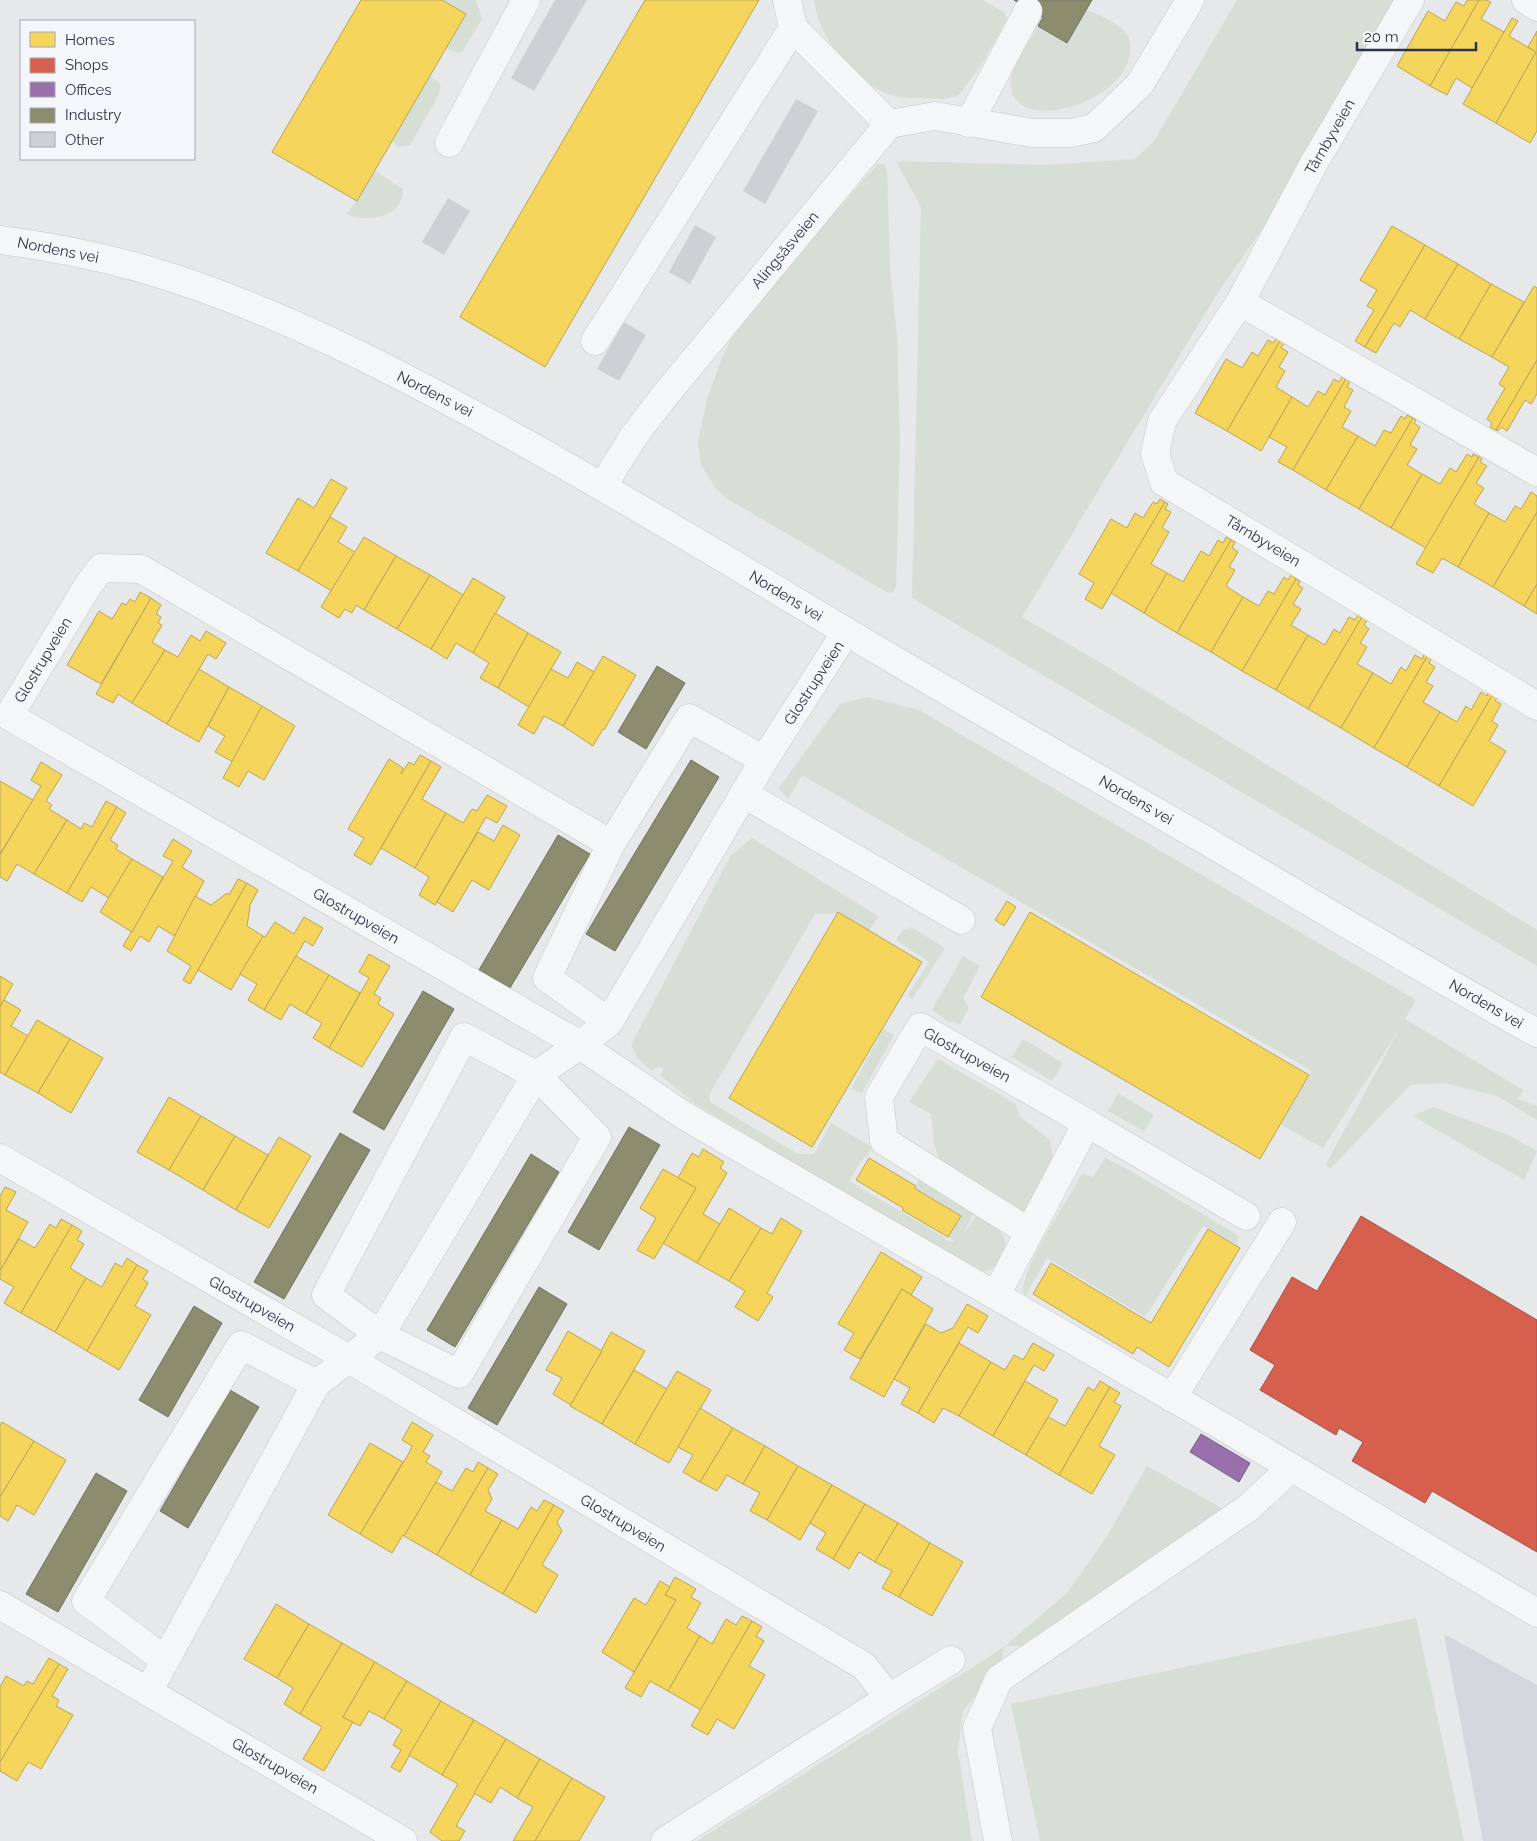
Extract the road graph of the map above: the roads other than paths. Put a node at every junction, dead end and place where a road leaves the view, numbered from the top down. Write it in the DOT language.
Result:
graph roads {
  1 [pos="526,0"];
  2 [pos="787,0"];
  3 [pos="1190,0"];
  4 [pos="1410,0"];
  5 [pos="1526,0"];
  6 [pos="1537,7"];
  7 [pos="1028,11"];
  8 [pos="793,28"];
  9 [pos="969,123"];
  10 [pos="889,124"];
  11 [pos="449,143"];
  12 [pos="0,240"];
  13 [pos="1240,302"];
  14 [pos="595,342"];
  15 [pos="1537,472"];
  16 [pos="603,486"];
  17 [pos="846,632"];
  18 [pos="1537,706"];
  19 [pos="764,760"];
  20 [pos="744,794"];
  21 [pos="612,844"];
  22 [pos="961,920"];
  23 [pos="609,1022"];
  24 [pos="1537,1033"];
  25 [pos="580,1046"];
  26 [pos="536,1075"];
  27 [pos="1087,1123"];
  28 [pos="0,1158"];
  29 [pos="1246,1216"];
  30 [pos="1282,1222"];
  31 [pos="1029,1232"];
  32 [pos="996,1295"];
  33 [pos="380,1335"];
  34 [pos="348,1359"];
  35 [pos="316,1384"];
  36 [pos="1172,1398"];
  37 [pos="1291,1468"];
  38 [pos="0,1606"];
  39 [pos="1537,1613"];
  40 [pos="165,1660"];
  41 [pos="951,1660"];
  42 [pos="148,1692"];
  43 [pos="889,1698"];
  44 [pos="403,1841"];
  45 [pos="665,1841"];
  46 [pos="998,1841"];
  1 -- 11 [label="street"];
  2 -- 8 [label="street"];
  3 -- 9 [label="street"];
  4 -- 13 [label="street, Tårnbyveien"];
  5 -- 6 [label="street"];
  7 -- 9 [label="street"];
  8 -- 10 [label="street"];
  8 -- 14 [label="street"];
  9 -- 10 [label="street"];
  10 -- 16 [label="street, Alingsåsveien"];
  12 -- 16 [label="street, Nordens vei"];
  13 -- 15 [label="street"];
  13 -- 18 [label="street, Tårnbyveien"];
  16 -- 17 [label="street, Nordens vei"];
  17 -- 19 [label="street, Glostrupveien"];
  17 -- 24 [label="street, Nordens vei"];
  19 -- 20 [label="street, Glostrupveien"];
  19 -- 21 [label="street"];
  20 -- 22 [label="street"];
  20 -- 23 [label="street, Glostrupveien"];
  21 -- 23 [label="street"];
  21 -- 25 [label="street, Glostrupveien"];
  23 -- 25 [label="street, Glostrupveien"];
  25 -- 26 [label="street, Glostrupveien"];
  25 -- 32 [label="street, Glostrupveien"];
  26 -- 33 [label="street, Glostrupveien"];
  26 -- 33 [label="street"];
  26 -- 33 [label="street"];
  27 -- 29 [label="street, Glostrupveien"];
  27 -- 31 [label="street"];
  27 -- 31 [label="street, Glostrupveien"];
  28 -- 34 [label="street, Glostrupveien"];
  30 -- 36 [label="street"];
  31 -- 32 [label="street"];
  32 -- 36 [label="street, Glostrupveien"];
  33 -- 34 [label="street, Glostrupveien"];
  34 -- 35 [label="street, Glostrupveien"];
  34 -- 43 [label="street, Glostrupveien"];
  35 -- 40 [label="street, Glostrupveien"];
  35 -- 40 [label="street"];
  36 -- 37 [label="street, Glostrupveien"];
  37 -- 39 [label="street, Glostrupveien"];
  37 -- 46 [label="street"];
  38 -- 42 [label="street, Glostrupveien"];
  40 -- 42 [label="street, Glostrupveien"];
  41 -- 43 [label="street"];
  42 -- 44 [label="street, Glostrupveien"];
  43 -- 45 [label="street"];
}
